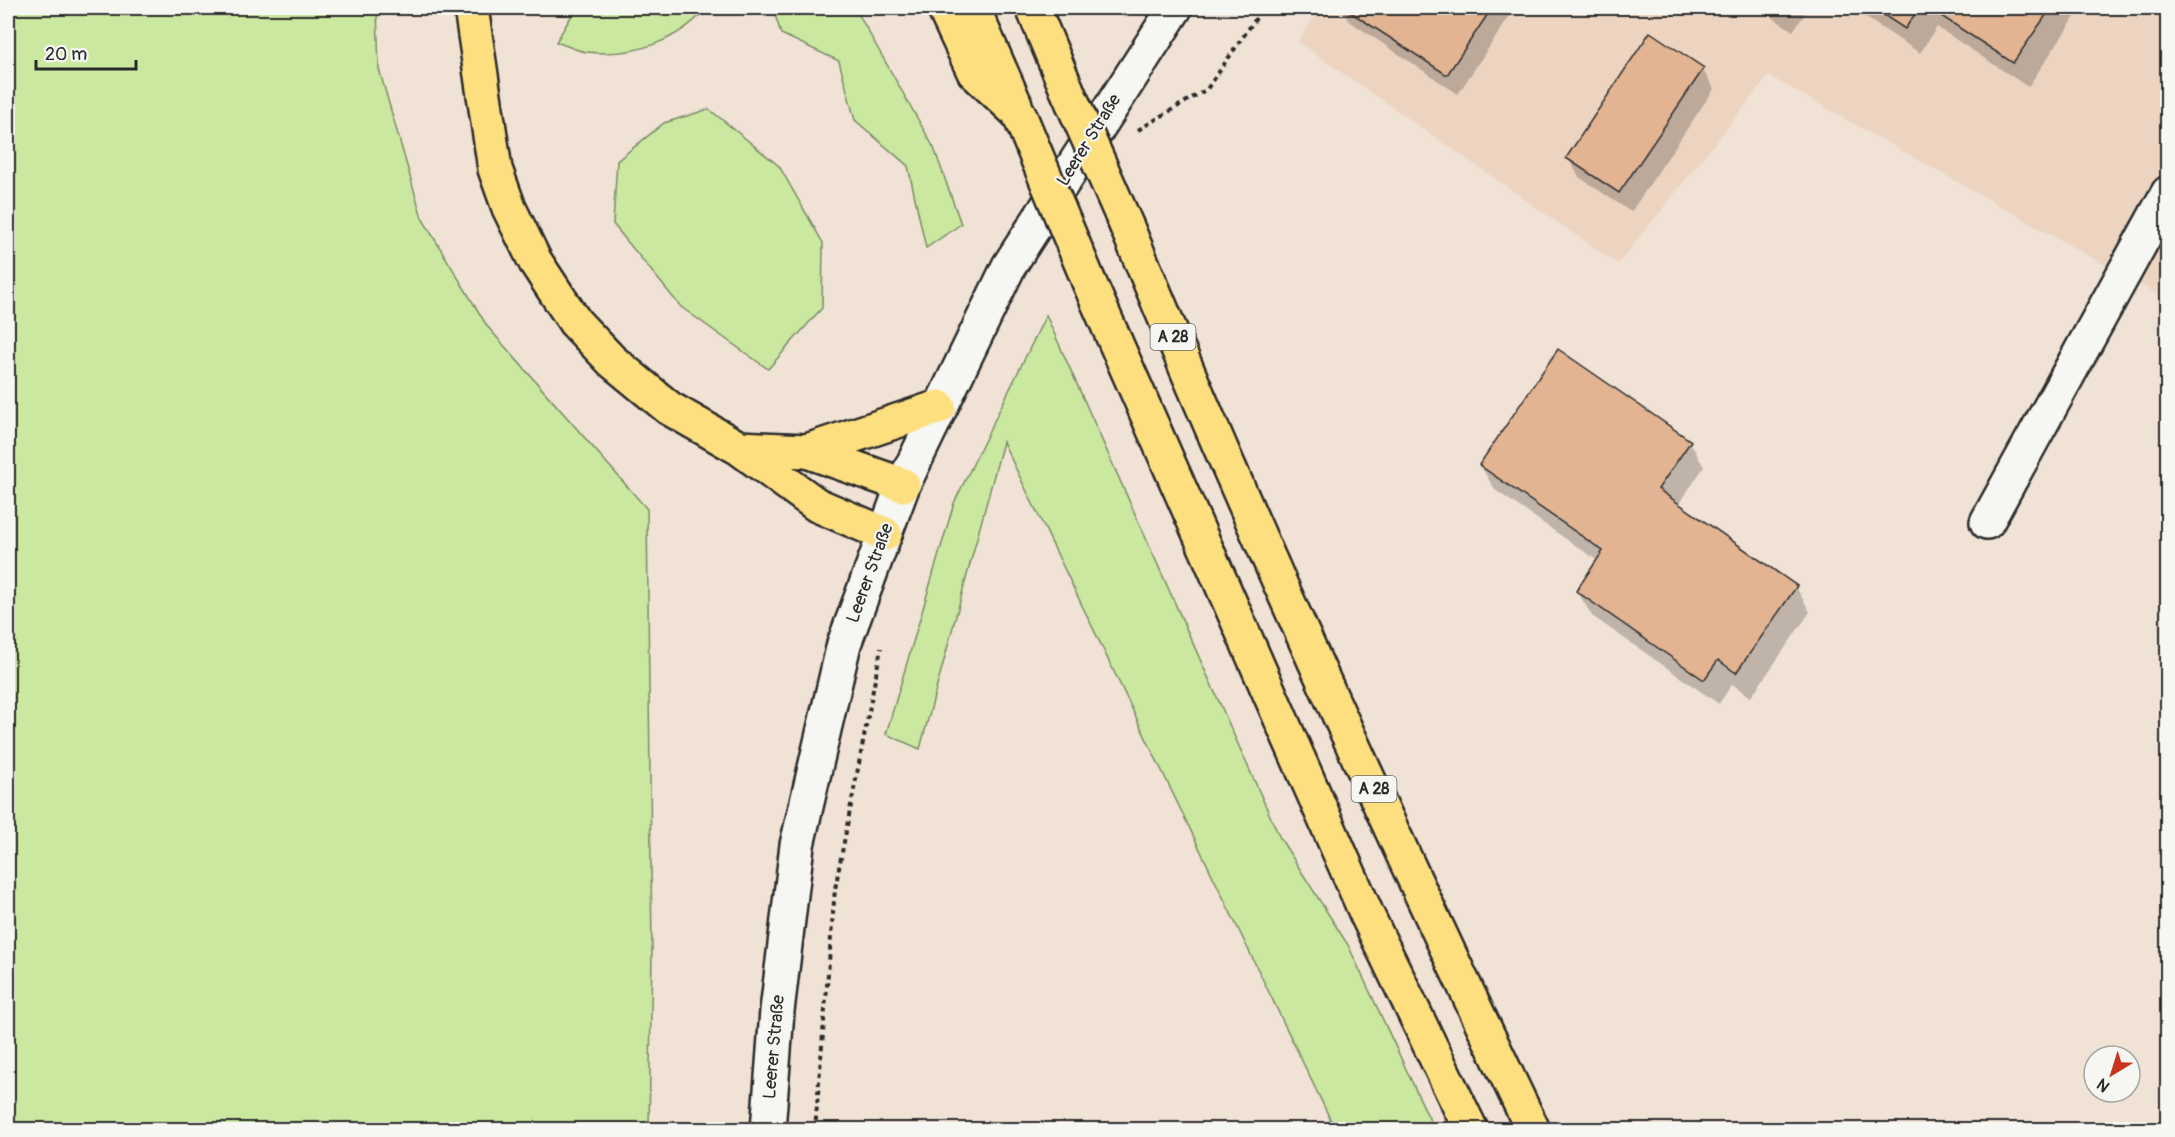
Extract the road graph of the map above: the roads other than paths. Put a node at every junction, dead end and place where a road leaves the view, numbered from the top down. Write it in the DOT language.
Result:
graph roads {
  1 [pos="471,8"];
  2 [pos="496,8"];
  3 [pos="944,8"];
  4 [pos="973,8"];
  5 [pos="1033,8"];
  6 [pos="1175,8"];
  7 [pos="482,80"];
  8 [pos="1019,114"];
  9 [pos="2168,193"];
  10 [pos="939,407"];
  11 [pos="739,448"];
  12 [pos="807,451"];
  13 [pos="903,485"];
  14 [pos="1987,522"];
  15 [pos="885,534"];
  16 [pos="768,1130"];
  17 [pos="1471,1130"];
  18 [pos="1533,1130"];
  1 -- 7 [label="highway"];
  2 -- 7 [label="highway"];
  3 -- 8 [label="highway"];
  4 -- 8 [label="highway"];
  5 -- 18 [label="highway, A 28, bridge"];
  6 -- 10 [label="main road, Leerer Straße"];
  7 -- 11 [label="highway"];
  8 -- 17 [label="highway, bridge"];
  9 -- 14 [label="main road"];
  10 -- 12 [label="highway"];
  10 -- 13 [label="main road, Leerer Straße"];
  11 -- 12 [label="highway"];
  11 -- 15 [label="highway"];
  12 -- 13 [label="highway"];
  13 -- 15 [label="main road, Leerer Straße"];
  15 -- 16 [label="main road, Leerer Straße"];
}
